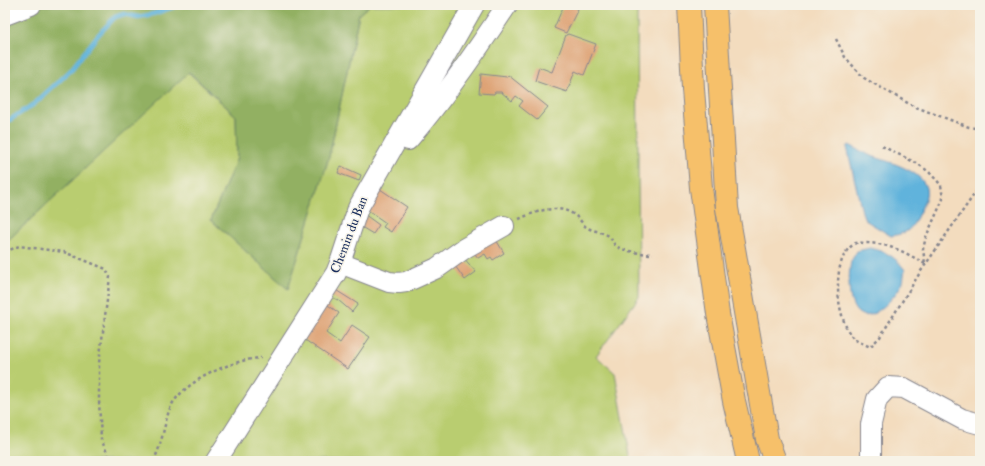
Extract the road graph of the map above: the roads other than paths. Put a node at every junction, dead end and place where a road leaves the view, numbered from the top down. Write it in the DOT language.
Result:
graph roads {
  1 [pos="32,5"];
  2 [pos="474,5"];
  3 [pos="507,5"];
  4 [pos="689,5"];
  5 [pos="715,5"];
  6 [pos="5,18"];
  7 [pos="398,140"];
  8 [pos="504,226"];
  9 [pos="340,263"];
  10 [pos="980,424"];
  11 [pos="216,461"];
  12 [pos="748,461"];
  13 [pos="775,461"];
  14 [pos="871,461"];
  1 -- 6 [label="street"];
  2 -- 7 [label="street, Chemin du Ban"];
  3 -- 7 [label="street"];
  4 -- 12 [label="highway"];
  5 -- 13 [label="highway"];
  7 -- 9 [label="street, Chemin du Ban"];
  8 -- 9 [label="street"];
  9 -- 11 [label="street, Chemin du Ban"];
  10 -- 14 [label="street"];
}
